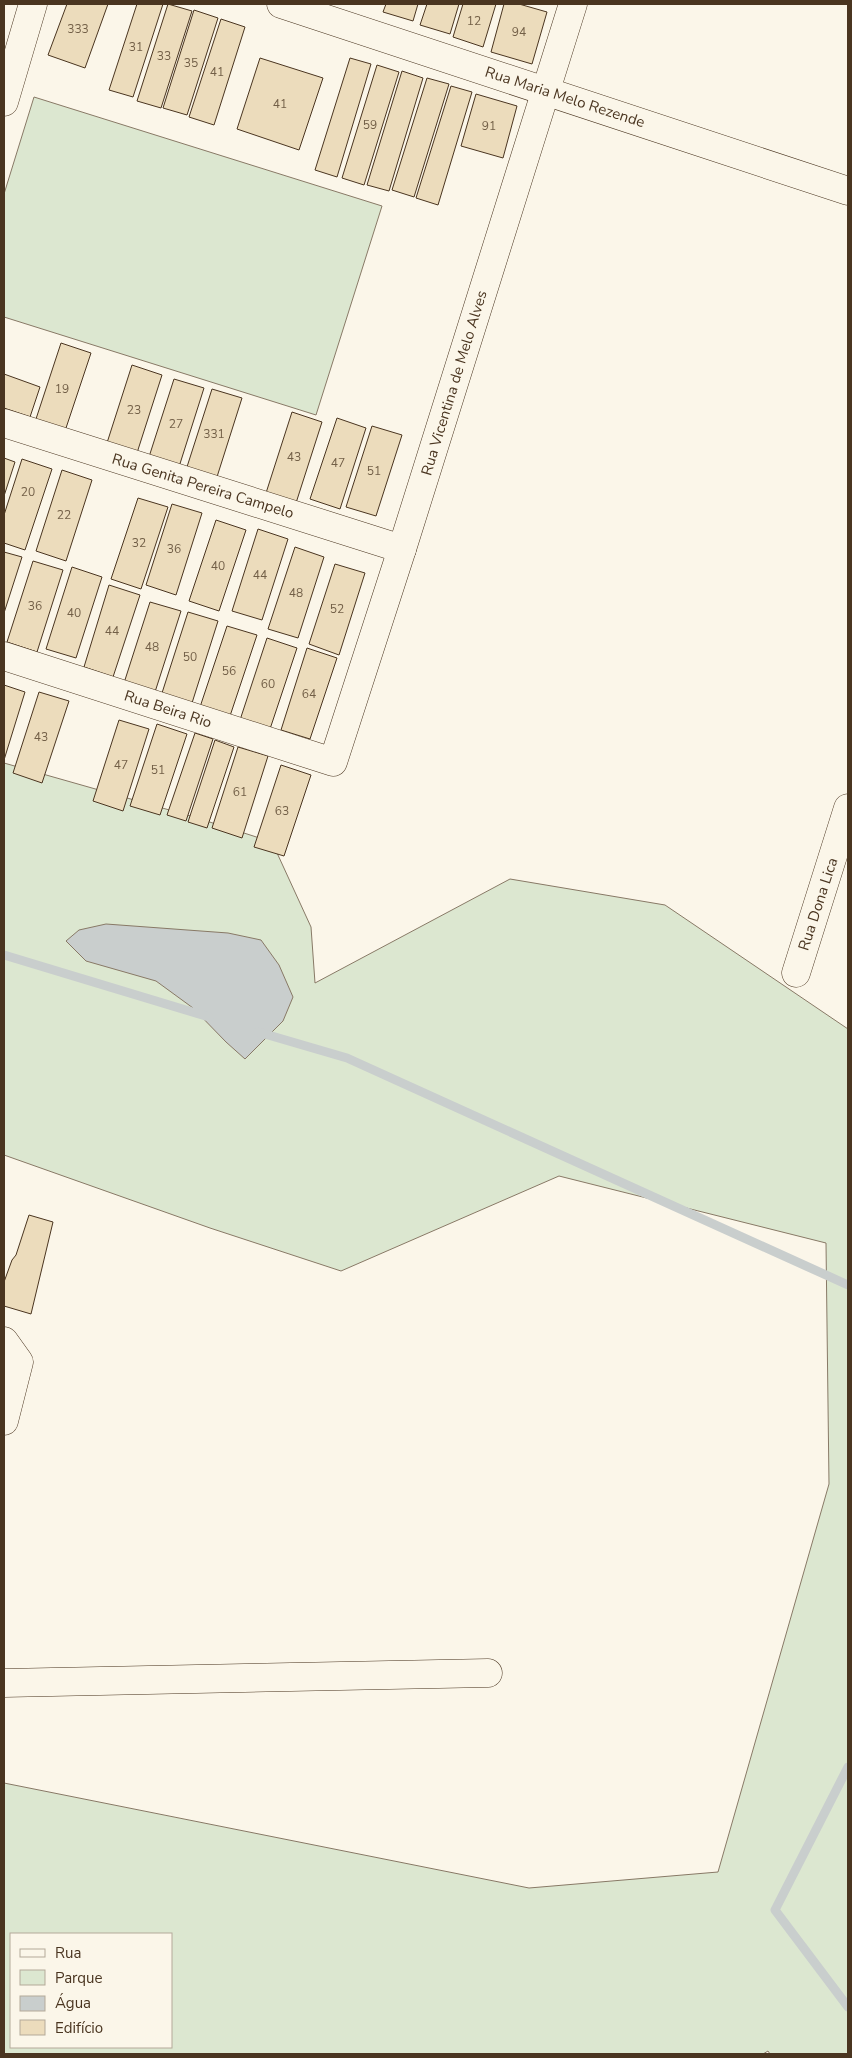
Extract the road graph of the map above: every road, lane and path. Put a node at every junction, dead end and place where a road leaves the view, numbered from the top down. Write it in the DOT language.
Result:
graph roads {
  1 [pos="34,4"];
  2 [pos="572,4"];
  3 [pos="294,6"];
  4 [pos="545,90"];
  5 [pos="4,102"];
  6 [pos="848,191"];
  7 [pos="4,423"];
  8 [pos="402,549"];
  9 [pos="4,656"];
  10 [pos="333,762"];
  11 [pos="847,815"];
  12 [pos="796,973"];
  13 [pos="4,1341"];
  14 [pos="4,1421"];
  15 [pos="488,1672"];
  16 [pos="4,1683"];
  1 -- 5 [label="street"];
  2 -- 4 [label="street, Rua Vicentina de Melo Alves"];
  3 -- 4 [label="street, Rua Maria Melo Rezende"];
  4 -- 6 [label="street, Rua Maria Melo Rezende"];
  4 -- 8 [label="street, Rua Vicentina de Melo Alves"];
  7 -- 8 [label="street, Rua Genita Pereira Campelo"];
  8 -- 10 [label="street, Rua Vicentina de Melo Alves"];
  9 -- 10 [label="street, Rua Beira Rio"];
  11 -- 12 [label="street, Rua Dona Lica"];
  13 -- 14 [label="street"];
  15 -- 16 [label="street"];
}
